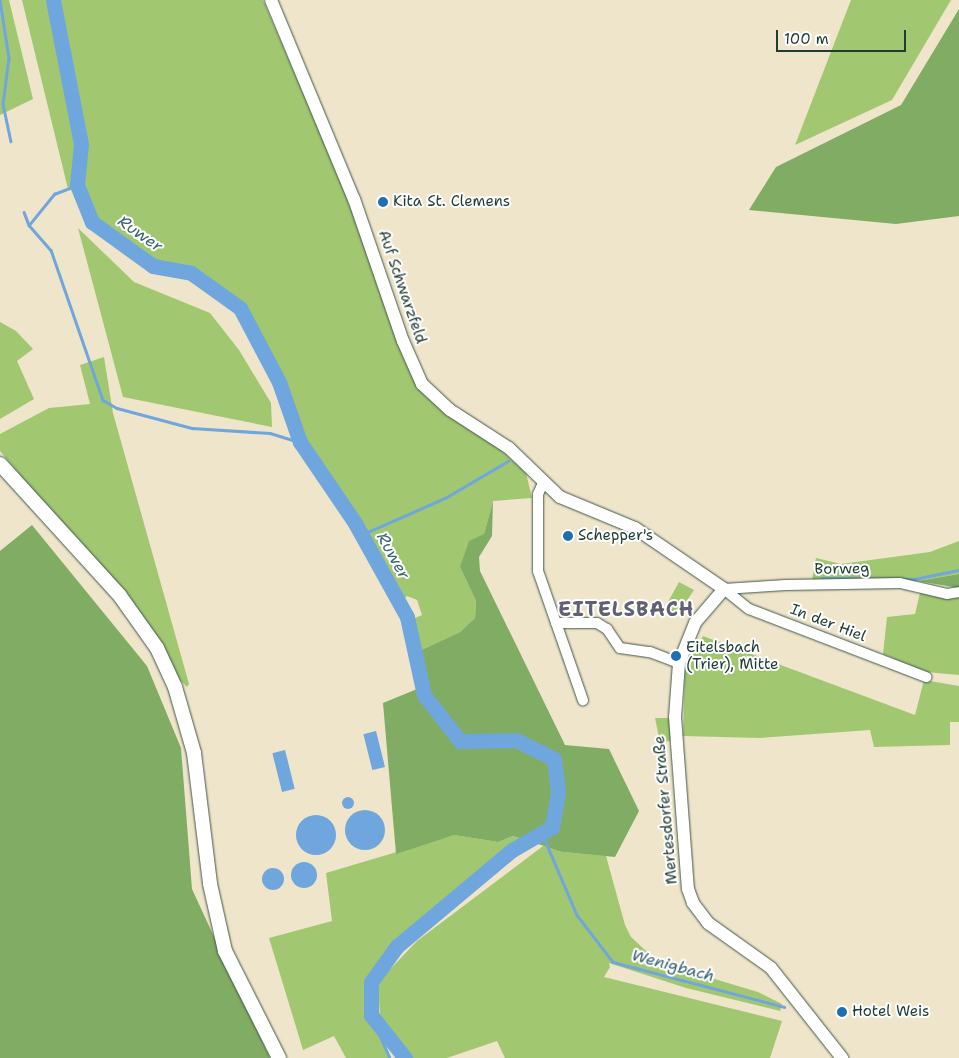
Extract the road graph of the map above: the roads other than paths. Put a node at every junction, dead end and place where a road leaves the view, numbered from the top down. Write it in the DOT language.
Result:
graph roads {
  1 [pos="271,0"];
  2 [pos="0,464"];
  3 [pos="543,483"];
  4 [pos="724,589"];
  5 [pos="959,592"];
  6 [pos="556,623"];
  7 [pos="679,663"];
  8 [pos="926,677"];
  9 [pos="583,700"];
  10 [pos="279,1058"];
  11 [pos="842,1058"];
  1 -- 3 [label="street, Auf Schwarzfeld"];
  2 -- 10 [label="main road"];
  3 -- 4 [label="street, Auf Schwarzfeld"];
  3 -- 6 [label="street"];
  4 -- 5 [label="street, Borweg"];
  4 -- 7 [label="street, Mertesdorfer Straße"];
  4 -- 8 [label="street, In der Hiel"];
  6 -- 7 [label="street"];
  6 -- 9 [label="street"];
  7 -- 11 [label="street, Mertesdorfer Straße"];
}
